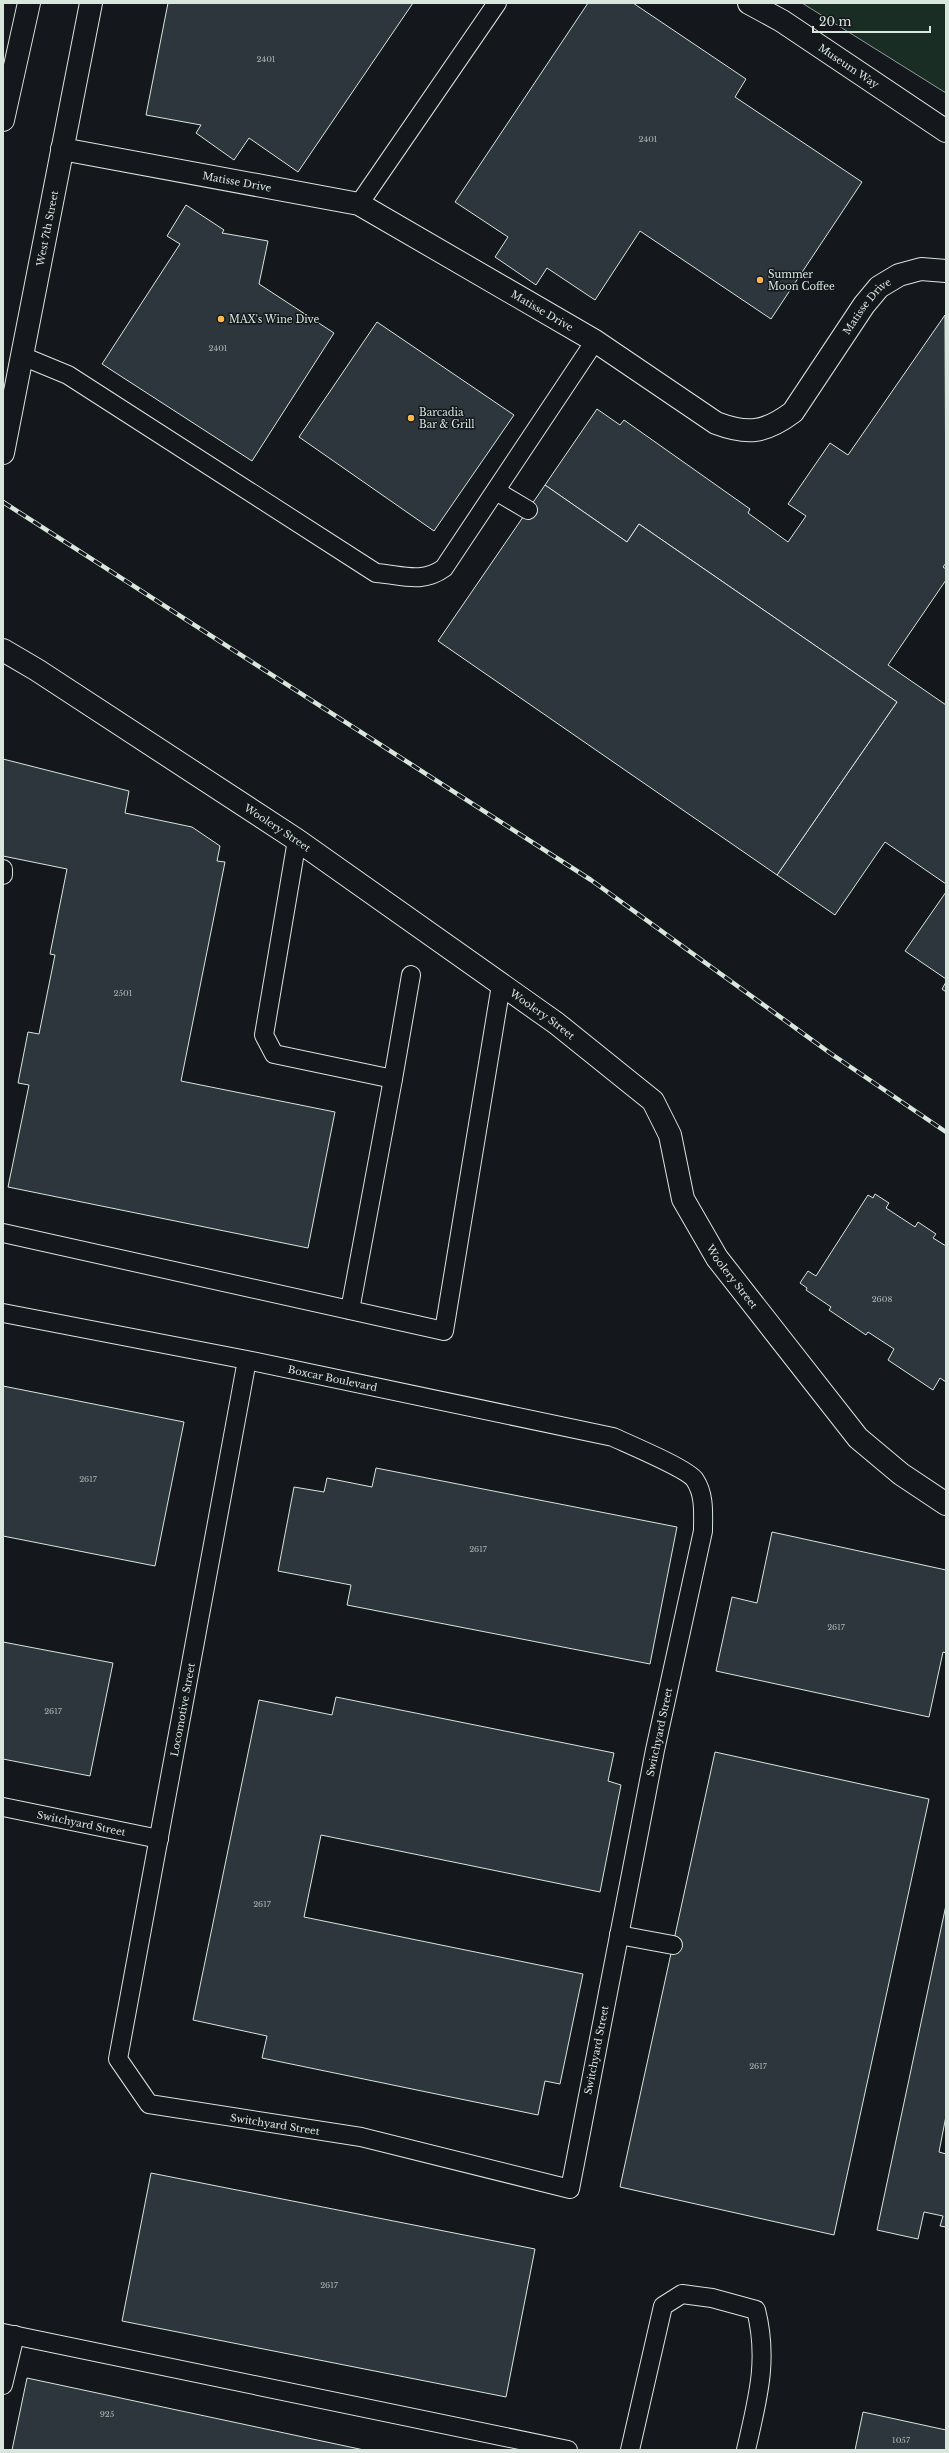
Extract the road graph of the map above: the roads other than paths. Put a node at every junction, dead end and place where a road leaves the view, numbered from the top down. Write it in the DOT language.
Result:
graph roads {
  1 [pos="29,3"];
  2 [pos="90,3"];
  3 [pos="497,3"];
  4 [pos="749,3"];
  5 [pos="3,120"];
  6 [pos="946,131"];
  7 [pos="62,149"];
  8 [pos="359,204"];
  9 [pos="946,271"];
  10 [pos="595,341"];
  11 [pos="22,356"];
  12 [pos="3,453"];
  13 [pos="496,491"];
  14 [pos="528,510"];
  15 [pos="3,650"];
  16 [pos="297,840"];
  17 [pos="3,869"];
  18 [pos="3,875"];
  19 [pos="411,975"];
  20 [pos="501,985"];
  21 [pos="393,1079"];
  22 [pos="3,1233"];
  23 [pos="350,1310"];
  24 [pos="3,1313"];
  25 [pos="247,1360"];
  26 [pos="658,1457"];
  27 [pos="946,1504"];
  28 [pos="3,1807"];
  29 [pos="159,1839"];
  30 [pos="618,1935"];
  31 [pos="673,1945"];
  32 [pos="118,2059"];
  33 [pos="9,2334"];
  34 [pos="3,2385"];
  35 [pos="568,2450"];
  36 [pos="630,2450"];
  37 [pos="746,2450"];
  1 -- 5 [label="street"];
  2 -- 7 [label="street, West 7th Street"];
  3 -- 8 [label="lane"];
  4 -- 6 [label="street, Museum Way"];
  7 -- 8 [label="street, Matisse Drive"];
  7 -- 11 [label="street, West 7th Street"];
  8 -- 10 [label="street, Matisse Drive"];
  9 -- 10 [label="street, Matisse Drive"];
  10 -- 13 [label="lane"];
  11 -- 12 [label="street, West 7th Street"];
  11 -- 13 [label="lane"];
  13 -- 14 [label="lane"];
  15 -- 16 [label="street, Woolery Street"];
  16 -- 20 [label="street, Woolery Street"];
  16 -- 21 [label="lane"];
  17 -- 18 [label="lane"];
  19 -- 21 [label="lane"];
  20 -- 23 [label="lane"];
  20 -- 27 [label="street, Woolery Street"];
  21 -- 23 [label="lane"];
  22 -- 23 [label="lane"];
  24 -- 25 [label="lane, Boxcar Boulevard"];
  25 -- 26 [label="lane, Boxcar Boulevard"];
  25 -- 29 [label="lane, Locomotive Street"];
  26 -- 30 [label="lane, Switchyard Street"];
  28 -- 29 [label="lane, Switchyard Street"];
  29 -- 32 [label="lane, Locomotive Street"];
  30 -- 31 [label="lane"];
  30 -- 32 [label="lane, Switchyard Street"];
  33 -- 34 [label="lane"];
  33 -- 35 [label="lane"];
  36 -- 37 [label="lane"];
}
